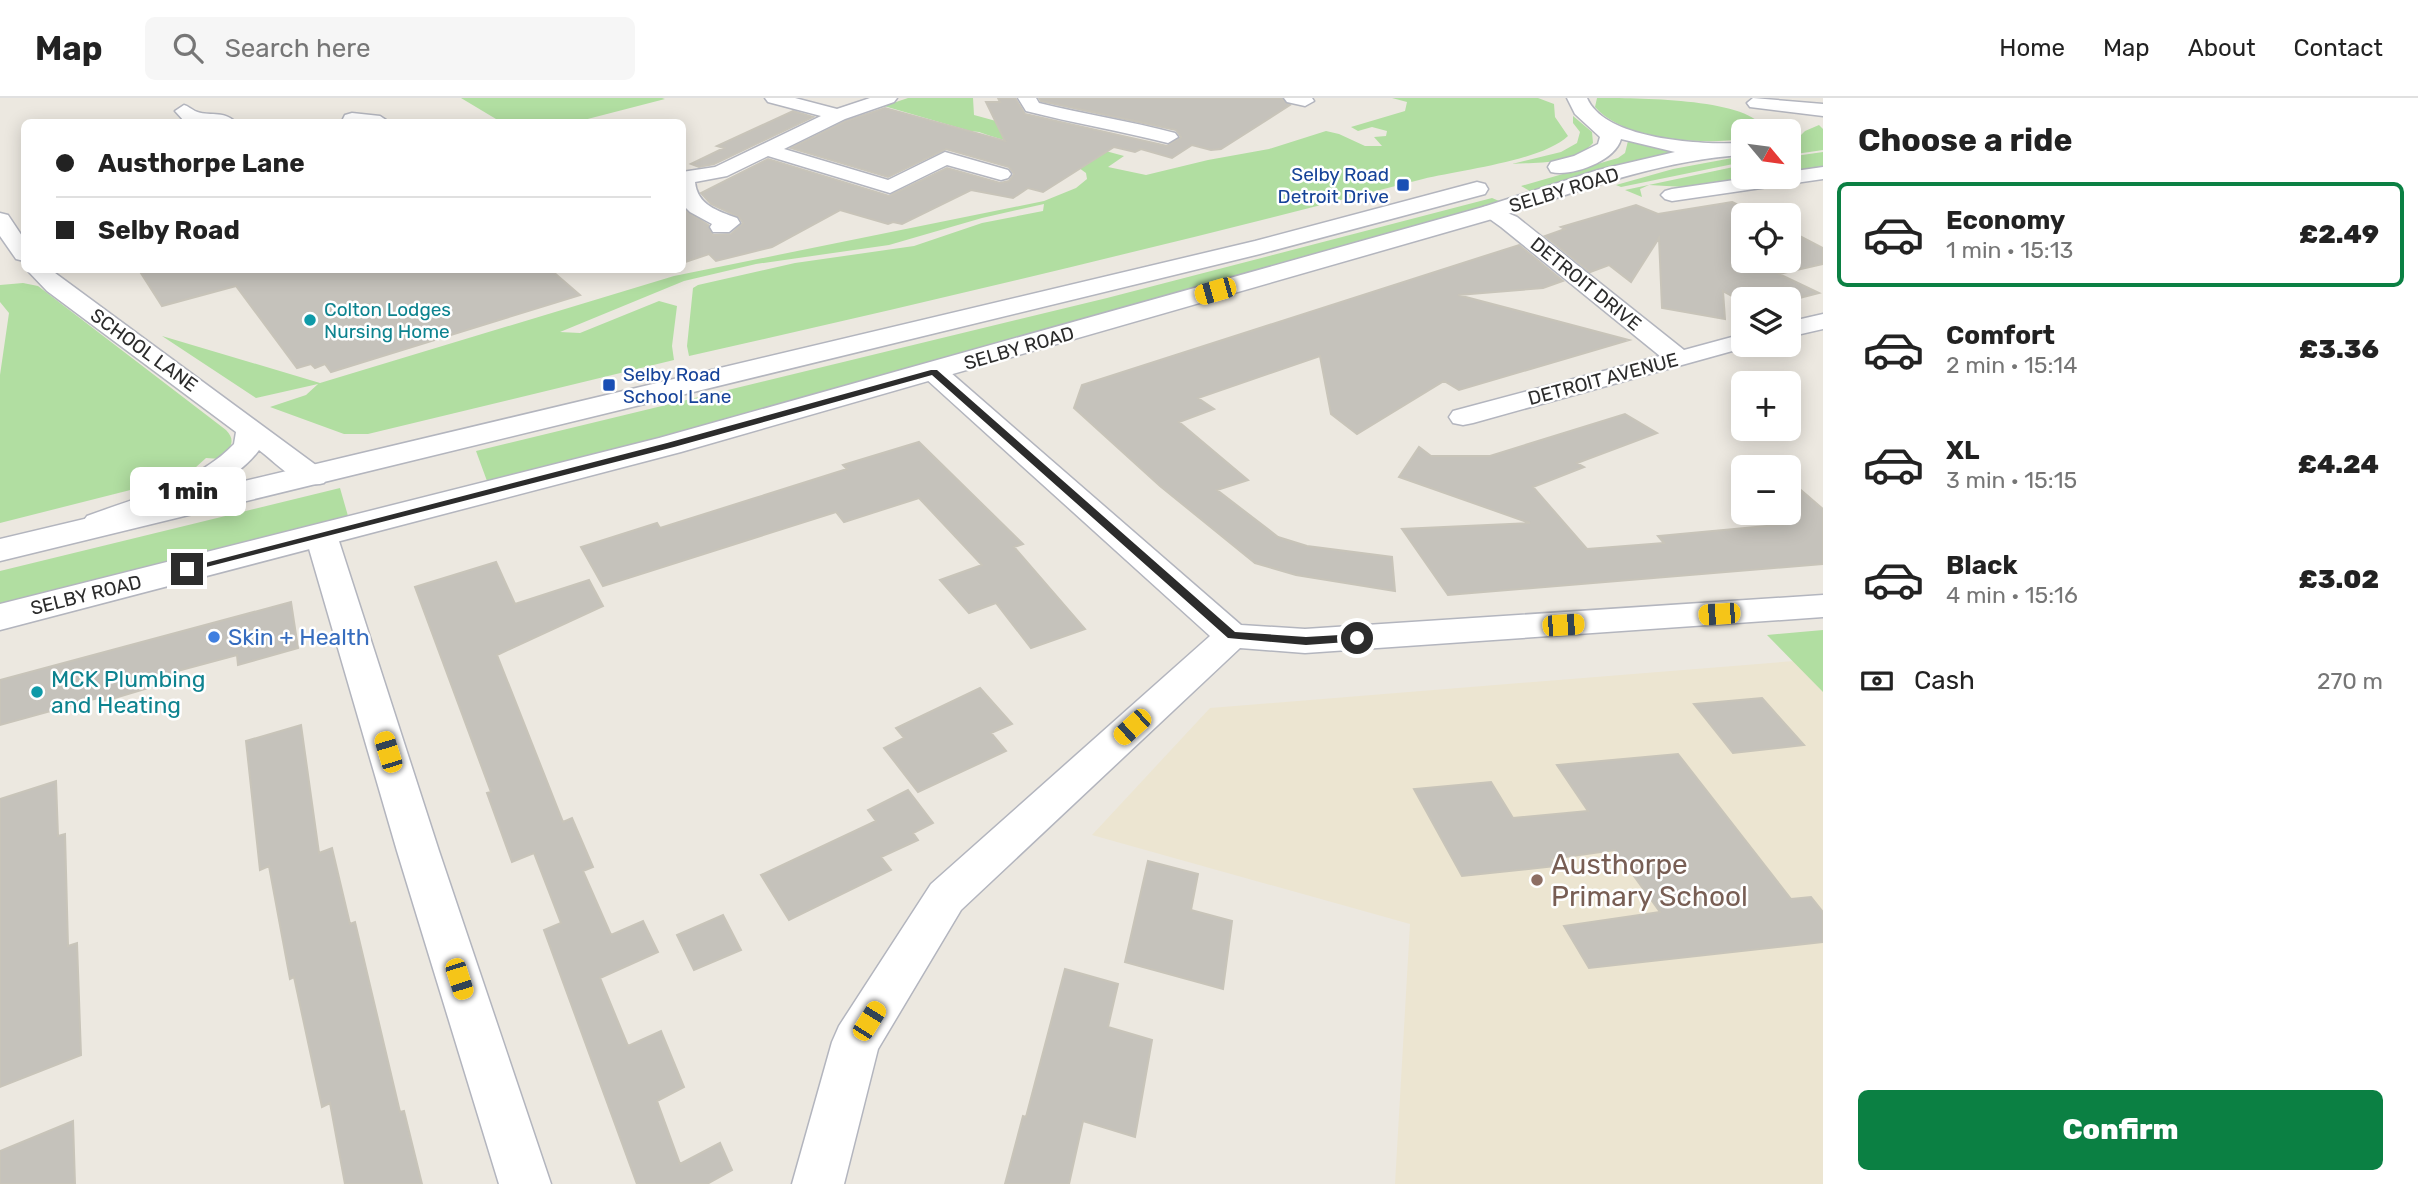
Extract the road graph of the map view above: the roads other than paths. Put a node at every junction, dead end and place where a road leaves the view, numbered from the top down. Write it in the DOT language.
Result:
graph roads {
  1 [pos="774,98"];
  2 [pos="888,98"];
  3 [pos="1027,98"];
  4 [pos="1577,98"];
  5 [pos="1750,101"];
  6 [pos="1823,110"];
  7 [pos="184,111"];
  8 [pos="838,115"];
  9 [pos="216,119"];
  10 [pos="1823,119"];
  11 [pos="1595,124"];
  12 [pos="1168,136"];
  13 [pos="766,150"];
  14 [pos="1731,150"];
  15 [pos="1710,152"];
  16 [pos="1823,173"];
  17 [pos="1001,174"];
  18 [pos="686,178"];
  19 [pos="1672,195"];
  20 [pos="686,196"];
  21 [pos="1491,212"];
  22 [pos="11,227"];
  23 [pos="721,227"];
  24 [pos="21,248"];
  25 [pos="41,273"];
  26 [pos="1823,321"];
  27 [pos="1801,327"];
  28 [pos="1731,345"];
  29 [pos="1679,359"];
  30 [pos="934,372"];
  31 [pos="1463,417"];
  32 [pos="250,431"];
  33 [pos="313,477"];
  34 [pos="72,533"];
  35 [pos="321,535"];
  36 [pos="0,550"];
  37 [pos="1823,606"];
  38 [pos="0,617"];
  39 [pos="1232,636"];
  40 [pos="525,1184"];
  41 [pos="818,1184"];
  1 -- 8 [label="street"];
  2 -- 8 [label="street"];
  3 -- 12 [label="street"];
  4 -- 11 [label="main road"];
  5 -- 6 [label="main road"];
  5 -- 10 [label="main road"];
  7 -- 9 [label="street"];
  8 -- 13 [label="street"];
  11 -- 15 [label="main road"];
  11 -- 33 [label="main road, SELBY ROAD"];
  13 -- 17 [label="street"];
  13 -- 18 [label="street"];
  14 -- 15 [label="main road"];
  15 -- 21 [label="main road, SELBY ROAD"];
  16 -- 19 [label="street"];
  20 -- 23 [label="street"];
  21 -- 29 [label="street, DETROIT DRIVE"];
  21 -- 30 [label="main road, SELBY ROAD"];
  22 -- 24 [label="street"];
  25 -- 32 [label="street, SCHOOL LANE"];
  26 -- 27 [label="street"];
  28 -- 29 [label="street, DETROIT AVENUE"];
  29 -- 31 [label="street, DETROIT AVENUE"];
  30 -- 35 [label="main road, SELBY ROAD"];
  30 -- 39 [label="street"];
  32 -- 33 [label="street, SCHOOL LANE"];
  32 -- 34 [label="street"];
  33 -- 34 [label="main road, SELBY ROAD"];
  34 -- 36 [label="main road, SELBY ROAD"];
  35 -- 38 [label="main road, SELBY ROAD"];
  35 -- 40 [label="street"];
  37 -- 39 [label="street"];
  39 -- 41 [label="street"];
}
